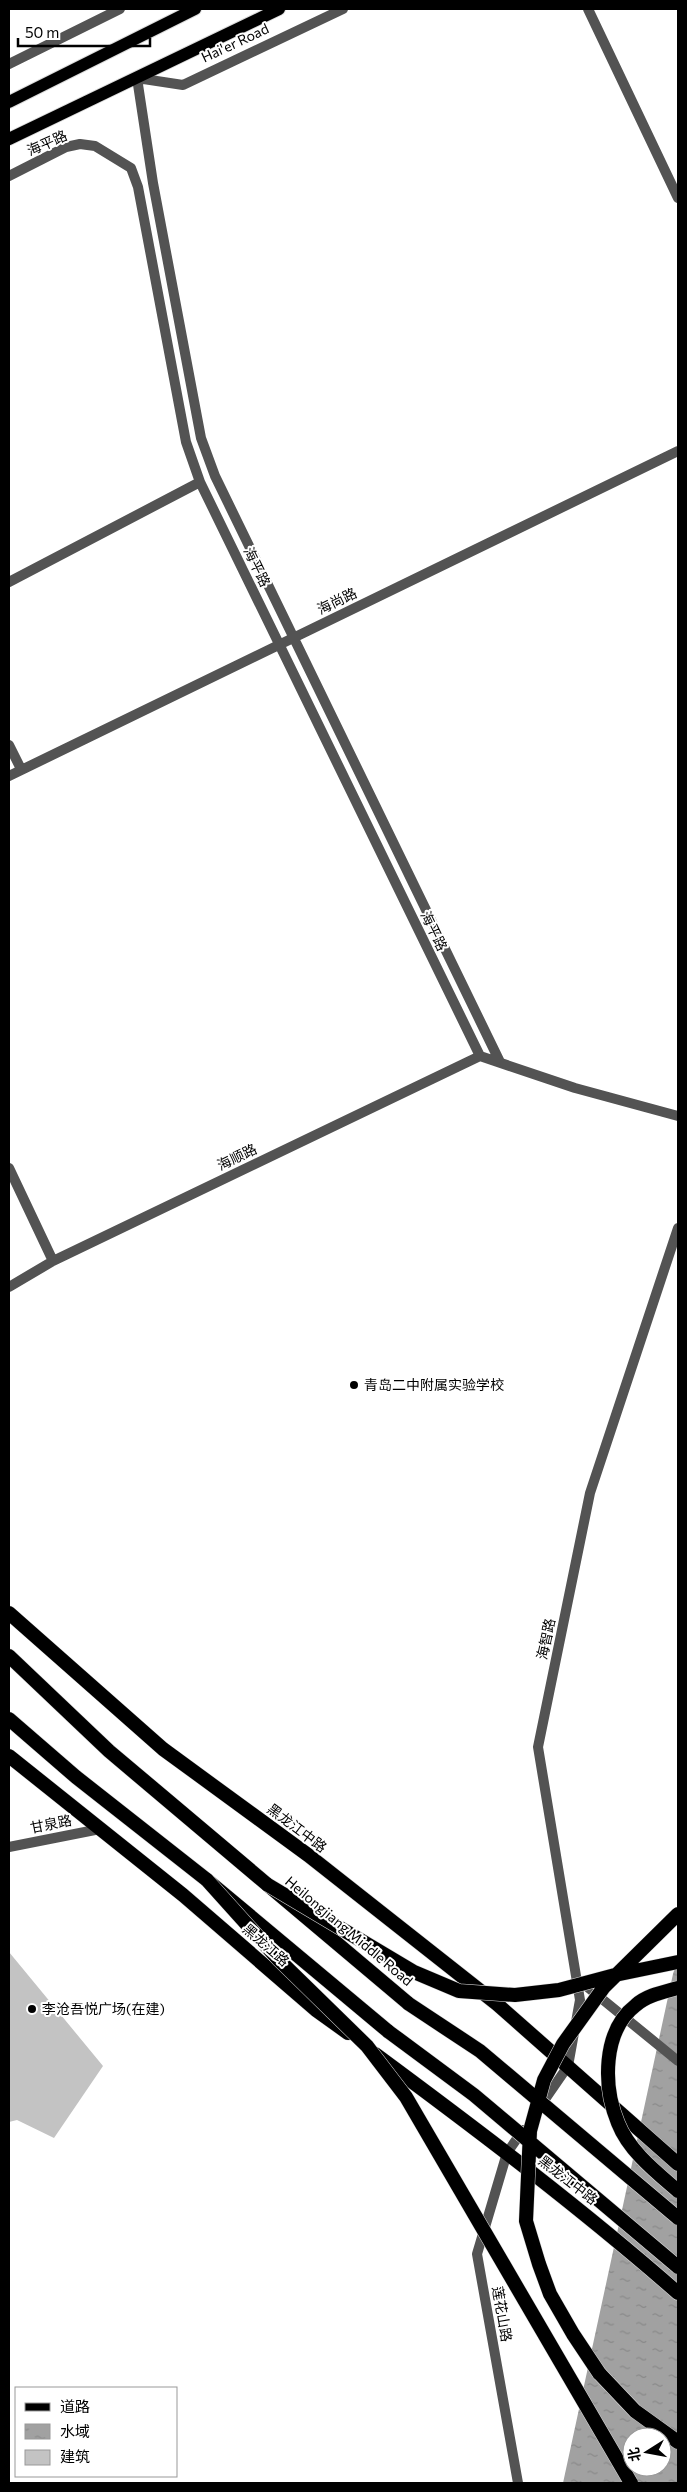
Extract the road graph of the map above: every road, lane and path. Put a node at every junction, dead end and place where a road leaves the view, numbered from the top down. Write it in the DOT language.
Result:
graph roads {
  1 [pos="120,9"];
  2 [pos="195,9"];
  3 [pos="279,9"];
  4 [pos="343,9"];
  5 [pos="588,9"];
  6 [pos="9,64"];
  7 [pos="137,78"];
  8 [pos="9,94"];
  9 [pos="23,94"];
  10 [pos="9,102"];
  11 [pos="9,139"];
  12 [pos="9,176"];
  13 [pos="678,198"];
  14 [pos="678,451"];
  15 [pos="200,482"];
  16 [pos="9,582"];
  17 [pos="294,638"];
  18 [pos="279,644"];
  19 [pos="9,745"];
  20 [pos="21,769"];
  21 [pos="9,776"];
  22 [pos="480,1056"];
  23 [pos="500,1062"];
  24 [pos="678,1116"];
  25 [pos="9,1168"];
  26 [pos="678,1228"];
  27 [pos="53,1261"];
  28 [pos="9,1287"];
  29 [pos="9,1613"];
  30 [pos="9,1656"];
  31 [pos="9,1719"];
  32 [pos="9,1756"];
  33 [pos="100,1829"];
  34 [pos="9,1847"];
  35 [pos="207,1880"];
  36 [pos="268,1885"];
  37 [pos="678,1914"];
  38 [pos="678,1962"];
  39 [pos="578,1979"];
  40 [pos="678,1988"];
  41 [pos="678,2061"];
  42 [pos="568,2066"];
  43 [pos="508,2152"];
  44 [pos="678,2164"];
  45 [pos="678,2191"];
  46 [pos="678,2218"];
  47 [pos="678,2267"];
  48 [pos="678,2293"];
  49 [pos="678,2442"];
  50 [pos="518,2483"];
  51 [pos="631,2483"];
  1 -- 6 [label="street"];
  2 -- 9 [label="main road"];
  3 -- 7 [label="main road, Hai'er Road"];
  4 -- 7 [label="street, Hai'er Road"];
  5 -- 13 [label="street"];
  7 -- 11 [label="main road, Hai'er Road"];
  7 -- 17 [label="street, 海平路"];
  8 -- 9 [label="street"];
  9 -- 10 [label="main road"];
  12 -- 15 [label="street, 海平路"];
  14 -- 17 [label="street, 海尚路"];
  15 -- 16 [label="street"];
  15 -- 18 [label="street, 海平路"];
  17 -- 18 [label="street, 海尚路"];
  17 -- 23 [label="street, 海平路"];
  18 -- 20 [label="street, 海尚路"];
  18 -- 22 [label="street, 海平路"];
  19 -- 20 [label="street"];
  20 -- 21 [label="street, 海尚路"];
  22 -- 23 [label="street"];
  22 -- 27 [label="street, 海顺路"];
  23 -- 24 [label="street"];
  25 -- 27 [label="street"];
  26 -- 39 [label="street, 海智路"];
  27 -- 28 [label="street, 海顺路"];
  29 -- 42 [label="highway, 黑龙江中路"];
  30 -- 36 [label="highway, Heilongjiang Middle Road"];
  31 -- 35 [label="highway"];
  32 -- 33 [label="highway, 黑龙江路"];
  33 -- 34 [label="street, 甘泉路"];
  33 -- 43 [label="highway, 黑龙江路"];
  35 -- 47 [label="highway, bridge"];
  35 -- 51 [label="highway, bridge"];
  36 -- 38 [label="highway, bridge"];
  36 -- 46 [label="highway, Heilongjiang Middle Road, bridge"];
  37 -- 49 [label="highway, bridge"];
  39 -- 41 [label="street"];
  39 -- 42 [label="street, 海智路"];
  40 -- 45 [label="highway, bridge"];
  42 -- 43 [label="street, 莲花山路"];
  42 -- 44 [label="highway, 黑龙江中路, bridge"];
  43 -- 48 [label="highway, 黑龙江中路"];
  43 -- 50 [label="street, 莲花山路"];
}
